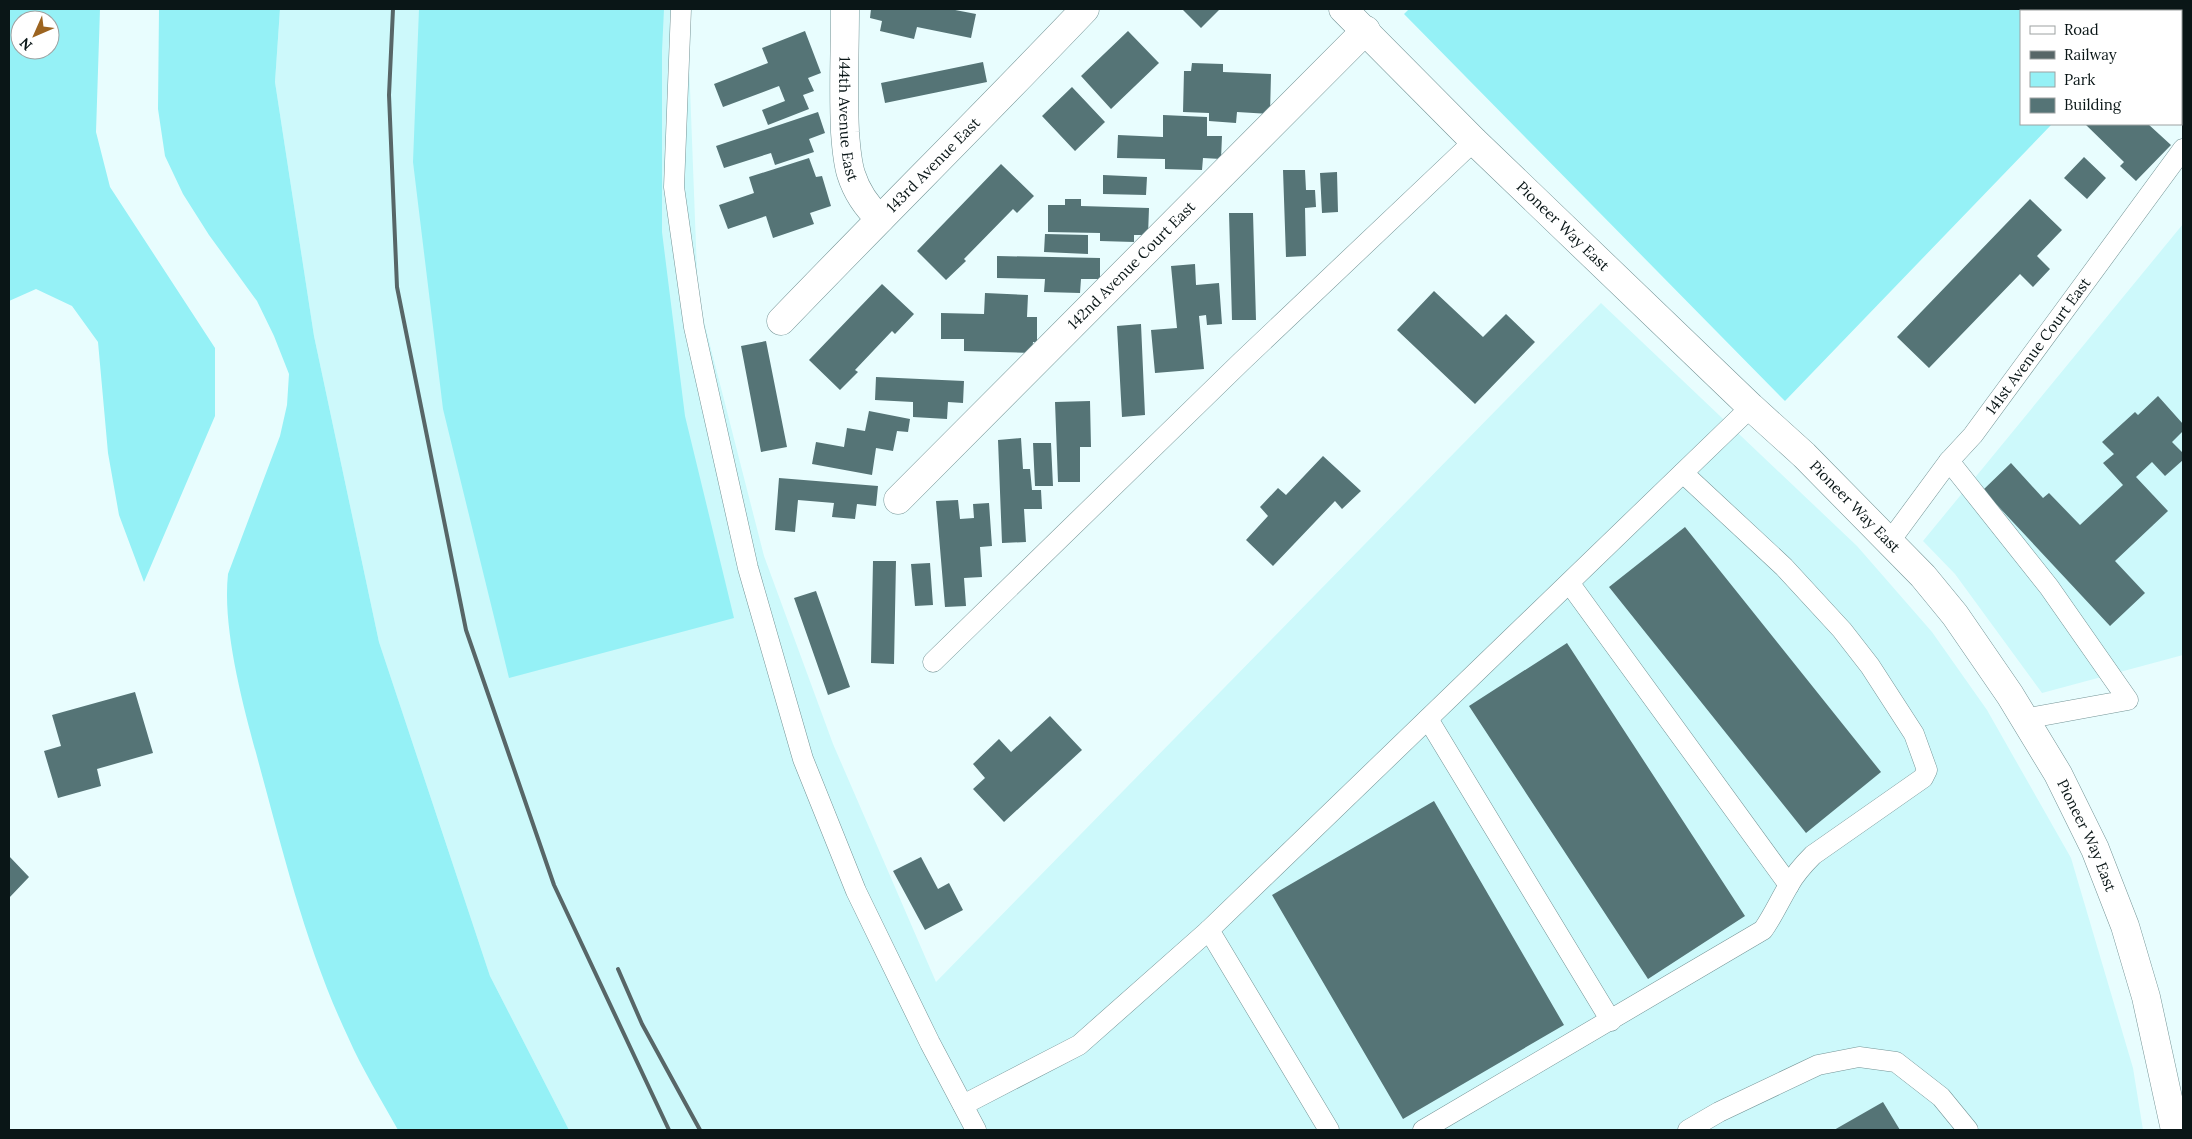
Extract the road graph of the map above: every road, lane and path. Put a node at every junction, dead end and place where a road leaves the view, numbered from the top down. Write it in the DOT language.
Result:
graph roads {
  1 [pos="681,9"];
  2 [pos="845,9"];
  3 [pos="1085,9"];
  4 [pos="1343,9"];
  5 [pos="1366,30"];
  6 [pos="1474,141"];
  7 [pos="2183,149"];
  8 [pos="880,219"];
  9 [pos="781,321"];
  10 [pos="1751,407"];
  11 [pos="1949,461"];
  12 [pos="1683,473"];
  13 [pos="898,500"];
  14 [pos="1890,541"];
  15 [pos="1570,584"];
  16 [pos="933,662"];
  17 [pos="2024,718"];
  18 [pos="1428,719"];
  19 [pos="1789,885"];
  20 [pos="1209,930"];
  21 [pos="1611,1021"];
  22 [pos="964,1105"];
  23 [pos="976,1130"];
  24 [pos="1329,1130"];
  25 [pos="1423,1130"];
  26 [pos="1688,1130"];
  27 [pos="1968,1130"];
  28 [pos="2175,1130"];
  1 -- 22 [label="lane"];
  2 -- 8 [label="street, 144th Avenue East"];
  3 -- 8 [label="street, 143rd Avenue East"];
  4 -- 5 [label="street, Pioneer Way East"];
  5 -- 6 [label="street, Pioneer Way East"];
  5 -- 13 [label="street, 142nd Avenue Court East"];
  6 -- 10 [label="street, Pioneer Way East"];
  6 -- 16 [label="lane"];
  7 -- 11 [label="lane, 141st Avenue Court East"];
  8 -- 9 [label="street, 143rd Avenue East"];
  10 -- 12 [label="lane"];
  10 -- 14 [label="street, Pioneer Way East"];
  11 -- 14 [label="lane, 141st Avenue Court East"];
  11 -- 17 [label="lane"];
  12 -- 15 [label="lane"];
  12 -- 19 [label="lane"];
  14 -- 17 [label="street, Pioneer Way East"];
  15 -- 18 [label="lane"];
  15 -- 19 [label="lane"];
  17 -- 28 [label="street, Pioneer Way East"];
  18 -- 20 [label="lane"];
  18 -- 21 [label="lane"];
  19 -- 21 [label="lane"];
  20 -- 22 [label="lane"];
  20 -- 24 [label="lane"];
  21 -- 25 [label="lane"];
  22 -- 23 [label="lane"];
  26 -- 27 [label="lane"];
}
